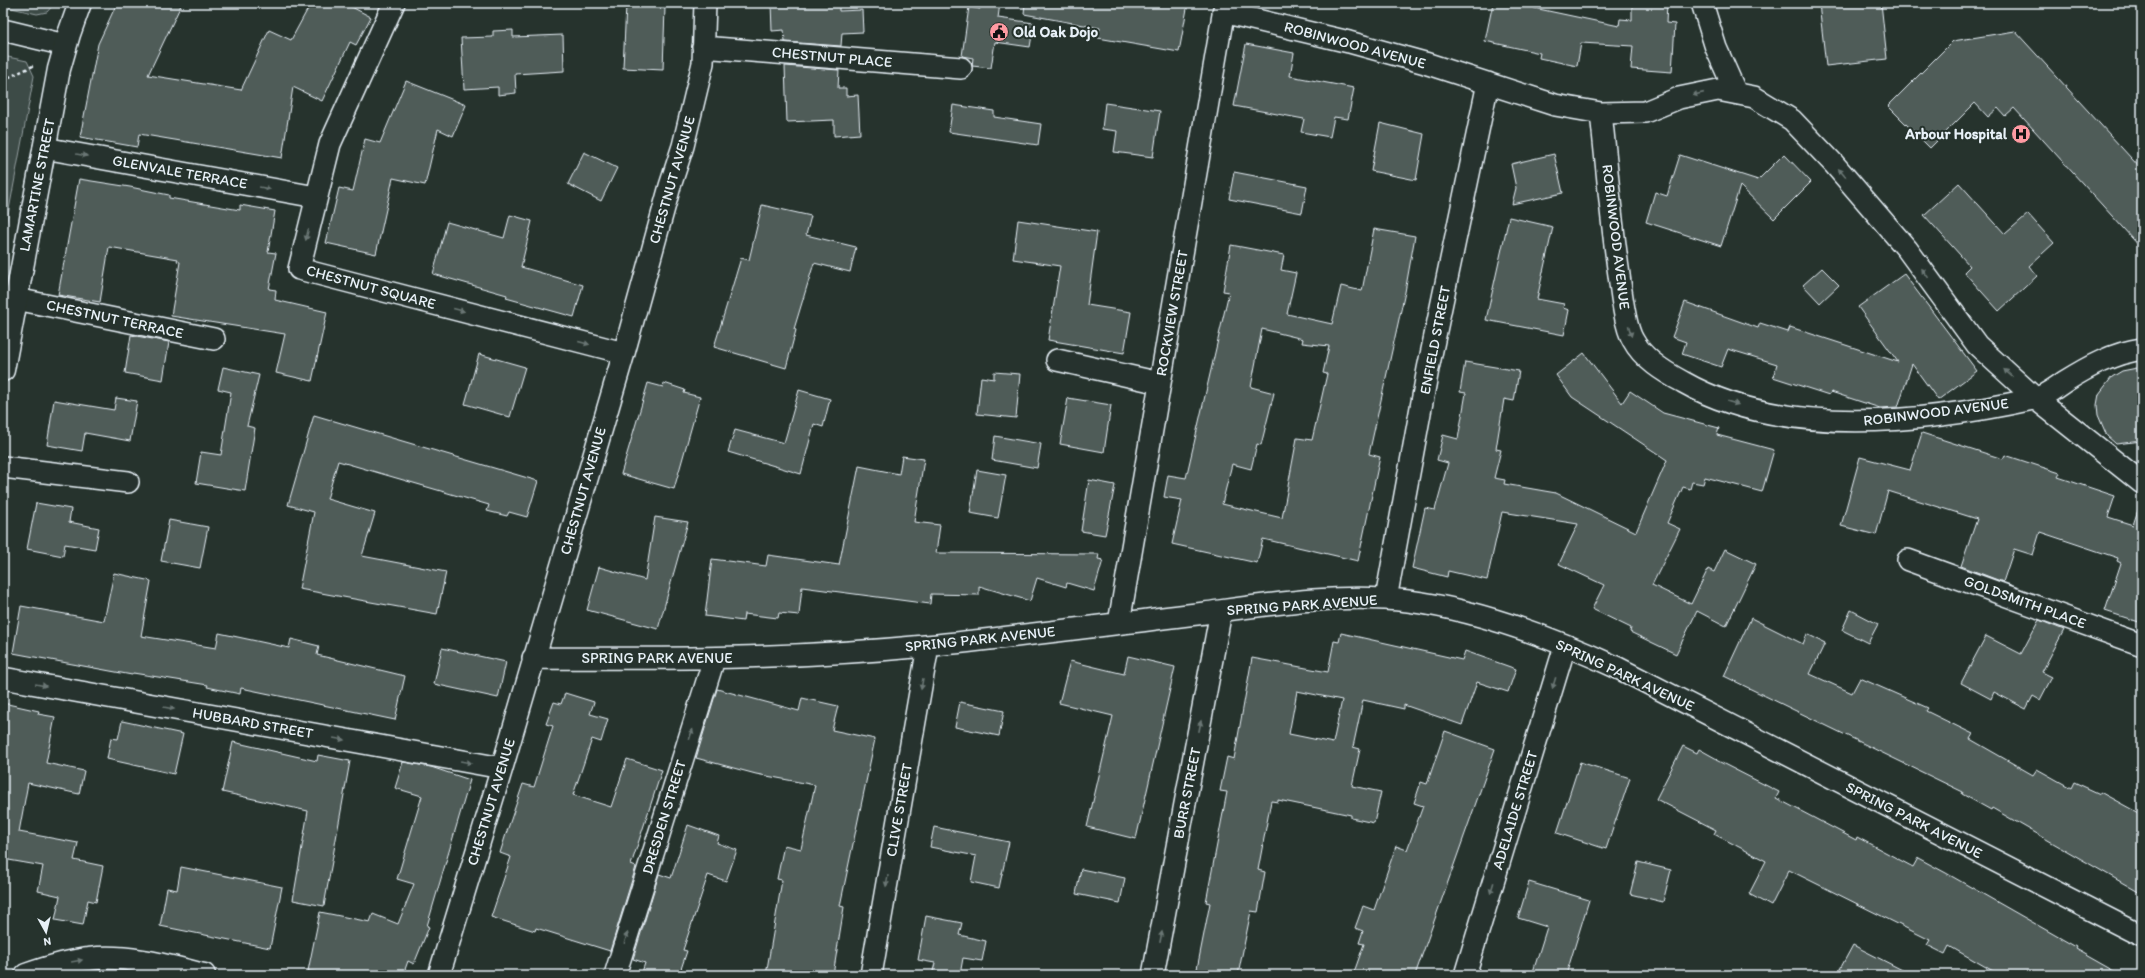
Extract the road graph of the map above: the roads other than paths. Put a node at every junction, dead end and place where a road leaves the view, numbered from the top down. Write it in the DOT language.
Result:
graph roads {
  1 [pos="80,3"];
  2 [pos="394,3"];
  3 [pos="705,3"];
  4 [pos="1702,3"];
  5 [pos="1224,8"];
  6 [pos="3,30"];
  7 [pos="65,45"];
  8 [pos="703,47"];
  9 [pos="961,68"];
  10 [pos="1488,83"];
  11 [pos="1736,93"];
  12 [pos="1601,113"];
  13 [pos="44,148"];
  14 [pos="316,197"];
  15 [pos="16,299"];
  16 [pos="214,339"];
  17 [pos="2142,349"];
  18 [pos="624,354"];
  19 [pos="1057,360"];
  20 [pos="3,370"];
  21 [pos="1160,382"];
  22 [pos="2036,399"];
  23 [pos="3,467"];
  24 [pos="128,482"];
  25 [pos="2142,483"];
  26 [pos="1908,560"];
  27 [pos="1386,599"];
  28 [pos="1221,610"];
  29 [pos="1119,623"];
  30 [pos="2142,645"];
  31 [pos="928,646"];
  32 [pos="1565,646"];
  33 [pos="533,658"];
  34 [pos="714,659"];
  35 [pos="3,678"];
  36 [pos="502,768"];
  37 [pos="2142,936"];
  38 [pos="26,975"];
  39 [pos="204,975"];
  40 [pos="439,975"];
  41 [pos="615,975"];
  42 [pos="871,975"];
  43 [pos="1154,975"];
  44 [pos="1465,975"];
  1 -- 7 [label="street, LAMARTINE STREET"];
  2 -- 14 [label="street, CHESTNUT SQUARE"];
  3 -- 8 [label="street, CHESTNUT AVENUE"];
  4 -- 11 [label="street"];
  5 -- 10 [label="street, ROBINWOOD AVENUE"];
  5 -- 21 [label="street, ROCKVIEW STREET"];
  6 -- 7 [label="street"];
  7 -- 13 [label="street, LAMARTINE STREET"];
  8 -- 9 [label="street, CHESTNUT PLACE"];
  8 -- 18 [label="street, CHESTNUT AVENUE"];
  10 -- 12 [label="street, ROBINWOOD AVENUE"];
  10 -- 27 [label="street, ENFIELD STREET"];
  11 -- 12 [label="street, ROBINWOOD AVENUE, one-way"];
  22 -- 11 [label="street, ROBINWOOD AVENUE, one-way"];
  12 -- 22 [label="street, ROBINWOOD AVENUE, one-way"];
  13 -- 14 [label="street, GLENVALE TERRACE, one-way"];
  13 -- 15 [label="street, LAMARTINE STREET"];
  14 -- 18 [label="street, CHESTNUT SQUARE, one-way"];
  15 -- 16 [label="street, CHESTNUT TERRACE"];
  15 -- 20 [label="street, LAMARTINE STREET"];
  17 -- 22 [label="street, ROBINWOOD AVENUE"];
  18 -- 33 [label="street, CHESTNUT AVENUE"];
  19 -- 21 [label="street"];
  21 -- 29 [label="street, ROCKVIEW STREET"];
  22 -- 25 [label="street, ROBINWOOD AVENUE"];
  23 -- 24 [label="street"];
  26 -- 30 [label="street, GOLDSMITH PLACE"];
  27 -- 28 [label="street, SPRING PARK AVENUE"];
  27 -- 32 [label="street, SPRING PARK AVENUE"];
  28 -- 29 [label="street, SPRING PARK AVENUE"];
  43 -- 28 [label="street, BURR STREET, one-way"];
  29 -- 31 [label="street, SPRING PARK AVENUE"];
  31 -- 34 [label="street, SPRING PARK AVENUE"];
  31 -- 42 [label="street, CLIVE STREET, one-way"];
  32 -- 37 [label="street, SPRING PARK AVENUE"];
  32 -- 44 [label="street, ADELAIDE STREET, one-way"];
  33 -- 34 [label="street, SPRING PARK AVENUE"];
  33 -- 36 [label="street, CHESTNUT AVENUE"];
  41 -- 34 [label="street, DRESDEN STREET, one-way"];
  35 -- 36 [label="street, HUBBARD STREET, one-way"];
  36 -- 40 [label="street, CHESTNUT AVENUE"];
  38 -- 39 [label="street, one-way"];
}
